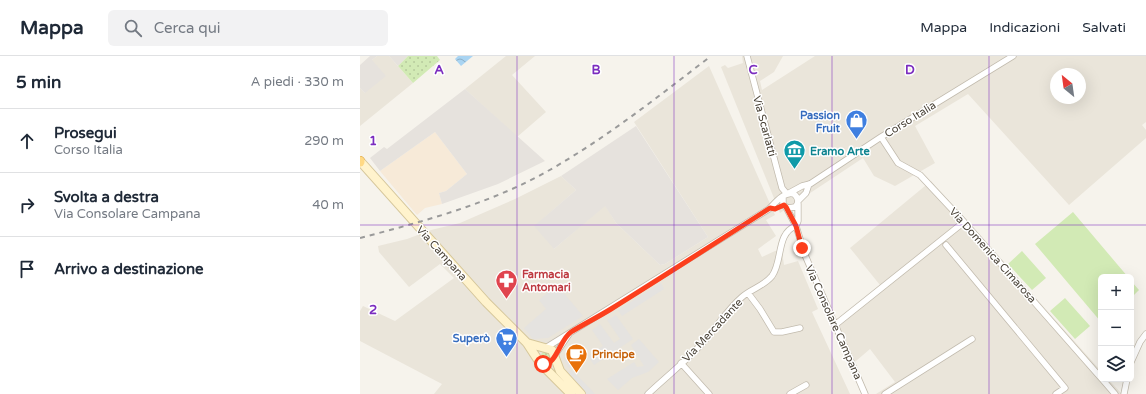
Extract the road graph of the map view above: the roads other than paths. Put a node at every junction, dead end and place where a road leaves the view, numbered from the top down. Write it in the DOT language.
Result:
graph roads {
  1 [pos="747,56"];
  2 [pos="1013,56"];
  3 [pos="881,137"];
  4 [pos="360,161"];
  5 [pos="809,184"];
  6 [pos="786,195"];
  7 [pos="798,202"];
  8 [pos="785,206"];
  9 [pos="770,208"];
  10 [pos="964,222"];
  11 [pos="796,226"];
  12 [pos="946,245"];
  13 [pos="748,293"];
  14 [pos="835,325"];
  15 [pos="800,328"];
  16 [pos="569,333"];
  17 [pos="1146,334"];
  18 [pos="972,339"];
  19 [pos="527,343"];
  20 [pos="546,347"];
  21 [pos="1134,355"];
  22 [pos="554,356"];
  23 [pos="540,361"];
  24 [pos="681,363"];
  25 [pos="1098,375"];
  26 [pos="1104,382"];
  27 [pos="1126,382"];
  28 [pos="806,385"];
  29 [pos="571,394"];
  30 [pos="581,394"];
  31 [pos="648,394"];
  32 [pos="709,394"];
  33 [pos="790,394"];
  34 [pos="865,394"];
  35 [pos="885,394"];
  36 [pos="1056,394"];
  37 [pos="1115,394"];
  38 [pos="1124,394"];
  1 -- 6 [label="street, Via Scarlatti"];
  2 -- 3 [label="street, Corso Italia"];
  3 -- 5 [label="street, Corso Italia"];
  3 -- 10 [label="street, Via Domenica Cimarosa"];
  4 -- 19 [label="main road, Via Campana"];
  5 -- 6 [label="street, Corso Italia"];
  5 -- 7 [label="street, Corso Italia"];
  6 -- 7 [label="street"];
  6 -- 8 [label="street, Via Consolare Campana"];
  6 -- 9 [label="street, Corso Italia"];
  7 -- 8 [label="street, Corso Italia"];
  7 -- 11 [label="street, Via Consolare Campana"];
  8 -- 9 [label="street, Corso Italia"];
  8 -- 11 [label="street, Via Consolare Campana"];
  9 -- 16 [label="street, Corso Italia"];
  10 -- 14 [label="street"];
  10 -- 25 [label="street, Via Domenica Cimarosa"];
  11 -- 13 [label="street, Via Mercadante"];
  11 -- 14 [label="street, Via Consolare Campana"];
  12 -- 36 [label="street"];
  13 -- 15 [label="street"];
  13 -- 24 [label="street, Via Mercadante"];
  14 -- 34 [label="street, Via Consolare Campana"];
  16 -- 20 [label="street, Corso Italia"];
  16 -- 22 [label="street, Corso Italia"];
  17 -- 21 [label="street"];
  18 -- 35 [label="street"];
  19 -- 20 [label="main road"];
  19 -- 23 [label="main road, Via Campana"];
  20 -- 22 [label="main road"];
  20 -- 23 [label="main road"];
  22 -- 23 [label="main road"];
  22 -- 30 [label="main road"];
  23 -- 29 [label="main road, Via Campana"];
  24 -- 31 [label="street, Via Mercadante"];
  24 -- 32 [label="street"];
  26 -- 37 [label="street, Via Domenica Cimarosa"];
  27 -- 38 [label="street"];
  28 -- 33 [label="street"];
}
